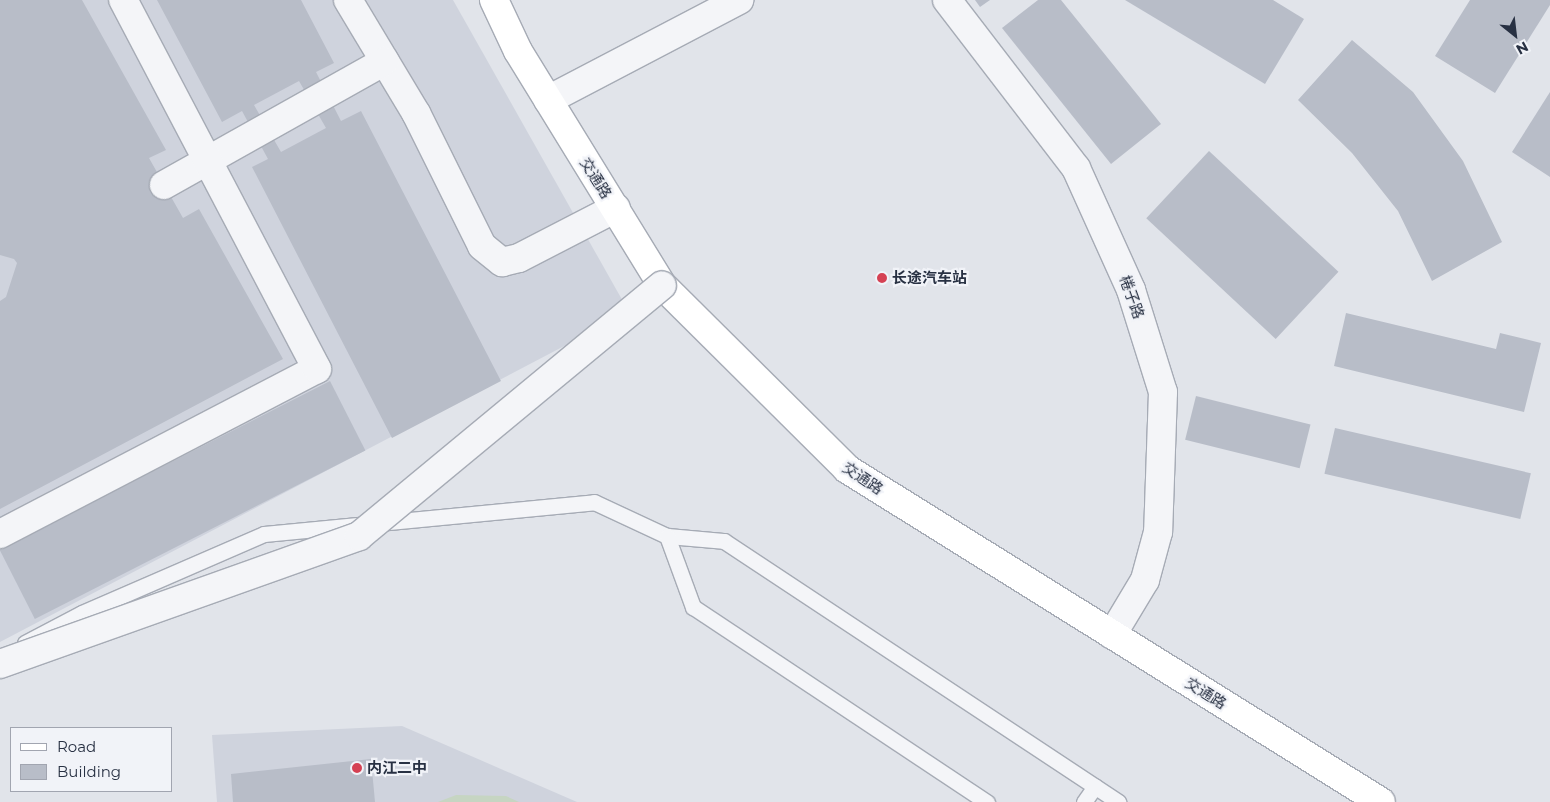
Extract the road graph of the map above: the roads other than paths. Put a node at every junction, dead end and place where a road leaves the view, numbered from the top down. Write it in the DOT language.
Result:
graph roads {
  1 [pos="123,0"];
  2 [pos="348,0"];
  3 [pos="494,0"];
  4 [pos="739,0"];
  5 [pos="946,0"];
  6 [pos="385,61"];
  7 [pos="548,100"];
  8 [pos="209,158"];
  9 [pos="164,185"];
  10 [pos="616,208"];
  11 [pos="662,285"];
  12 [pos="0,534"];
  13 [pos="667,536"];
  14 [pos="1112,634"];
  15 [pos="0,656"];
  16 [pos="0,664"];
  17 [pos="1095,786"];
  18 [pos="987,802"];
  19 [pos="1084,802"];
  20 [pos="1119,802"];
  21 [pos="1380,802"];
  1 -- 8 [label="street"];
  2 -- 6 [label="street"];
  3 -- 7 [label="main road, 交通路"];
  4 -- 7 [label="street"];
  5 -- 14 [label="street, 棬子路"];
  6 -- 8 [label="street"];
  6 -- 10 [label="street"];
  7 -- 10 [label="main road, 交通路"];
  8 -- 9 [label="street"];
  8 -- 12 [label="street"];
  10 -- 11 [label="main road, 交通路"];
  11 -- 14 [label="main road, 交通路"];
  11 -- 16 [label="street, bridge"];
  13 -- 15 [label="lane"];
  13 -- 17 [label="lane"];
  13 -- 18 [label="lane"];
  14 -- 21 [label="main road, 交通路"];
  17 -- 19 [label="lane"];
  17 -- 20 [label="lane"];
}
